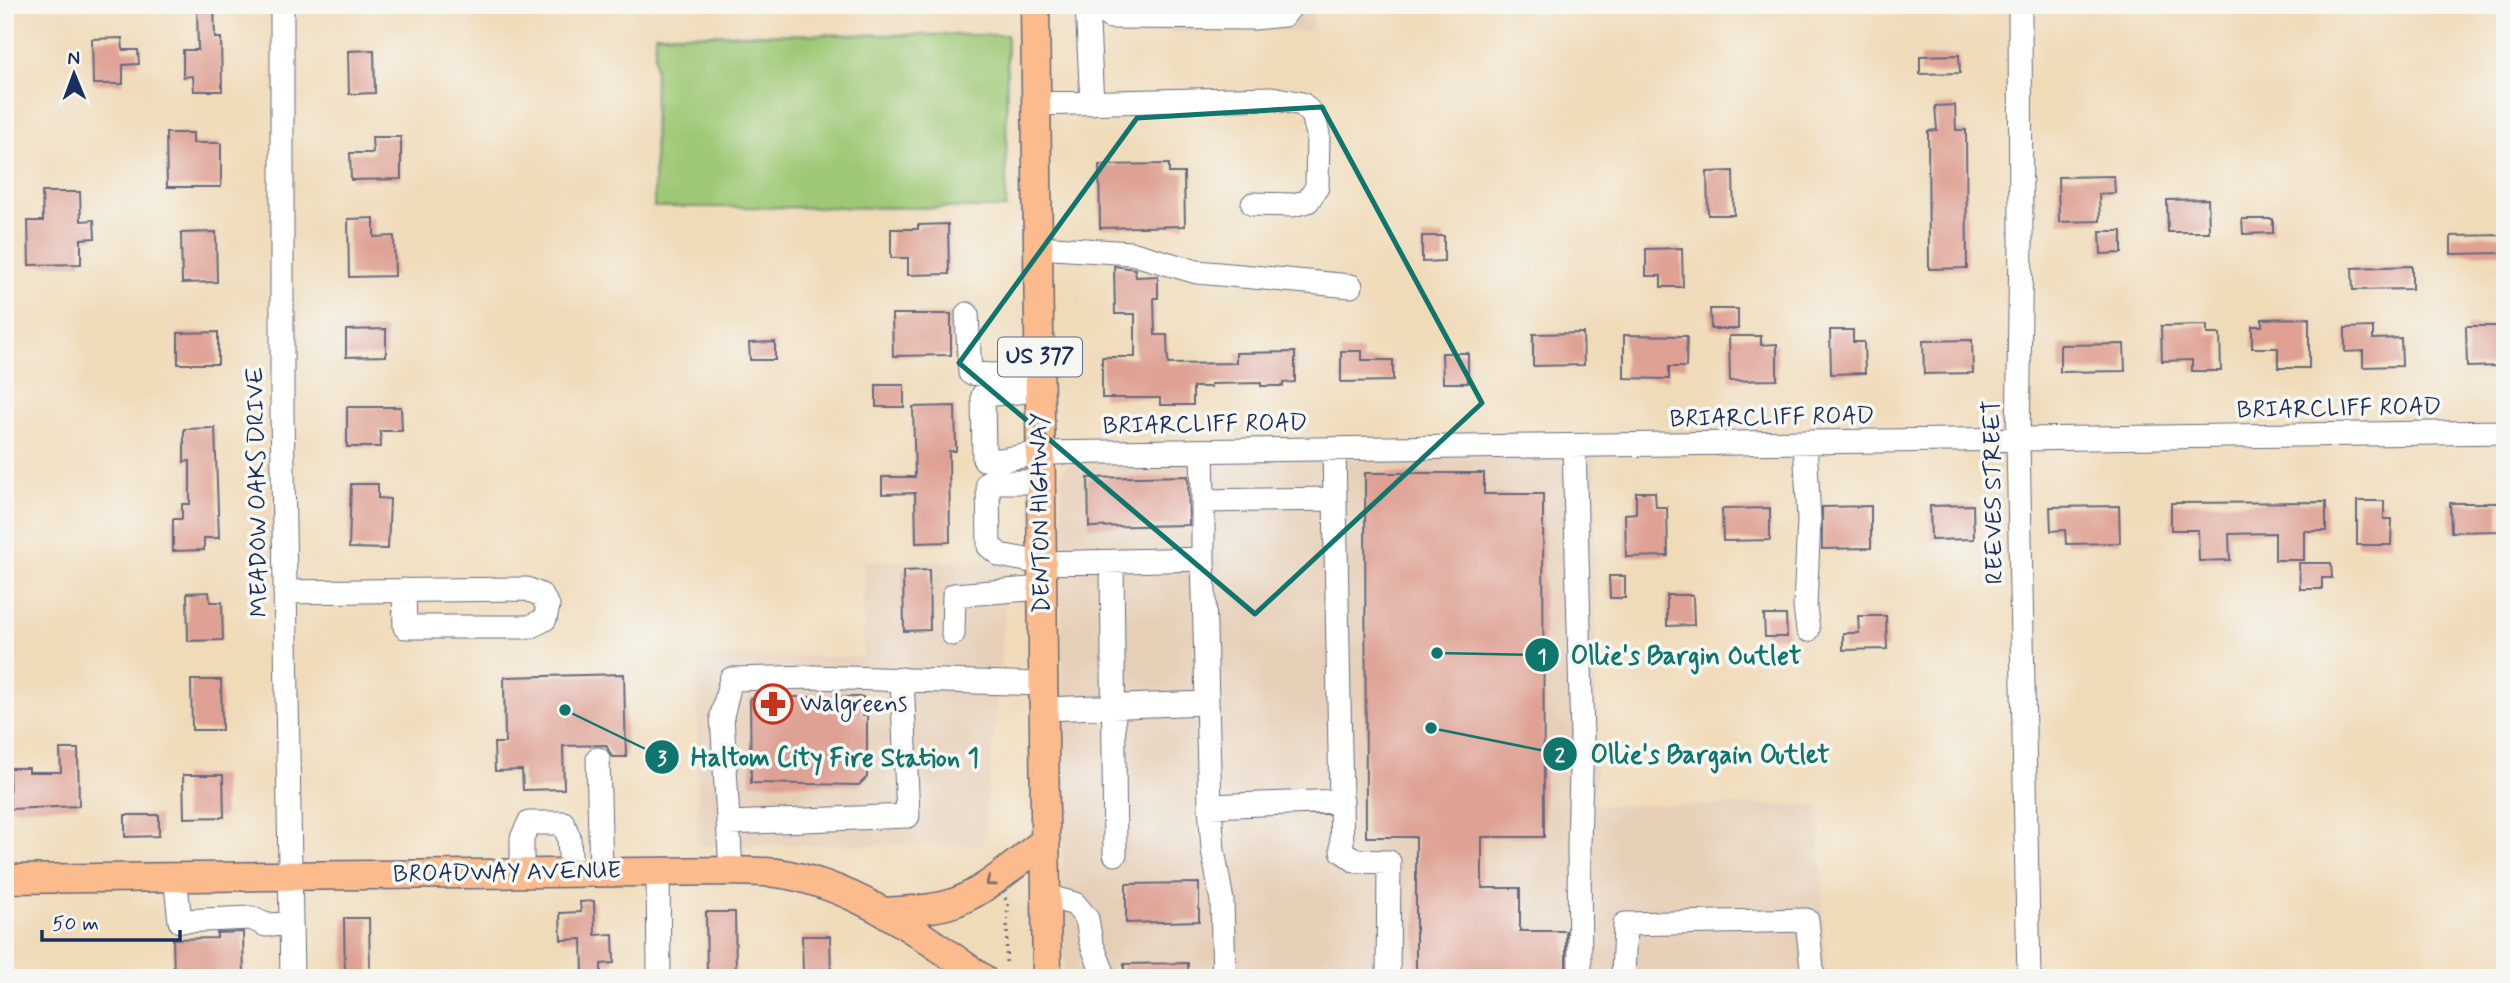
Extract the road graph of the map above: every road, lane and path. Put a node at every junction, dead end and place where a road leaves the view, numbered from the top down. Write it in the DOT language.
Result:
graph roads {
  1 [pos="282,5"];
  2 [pos="1035,5"];
  3 [pos="1087,5"];
  4 [pos="1094,5"];
  5 [pos="1292,5"];
  6 [pos="2020,5"];
  7 [pos="1092,103"];
  8 [pos="1036,104"];
  9 [pos="1253,204"];
  10 [pos="1038,247"];
  11 [pos="1351,286"];
  12 [pos="967,314"];
  13 [pos="1040,381"];
  14 [pos="2505,432"];
  15 [pos="2018,441"];
  16 [pos="1805,443"];
  17 [pos="1574,446"];
  18 [pos="1334,449"];
  19 [pos="1202,451"];
  20 [pos="1041,453"];
  21 [pos="1041,482"];
  22 [pos="1335,499"];
  23 [pos="1203,501"];
  24 [pos="1203,559"];
  25 [pos="1112,562"];
  26 [pos="1042,576"];
  27 [pos="404,590"];
  28 [pos="285,592"];
  29 [pos="1808,630"];
  30 [pos="953,634"];
  31 [pos="902,679"];
  32 [pos="1043,696"];
  33 [pos="1206,703"];
  34 [pos="1113,706"];
  35 [pos="598,760"];
  36 [pos="1342,801"];
  37 [pos="1210,806"];
  38 [pos="729,823"];
  39 [pos="1045,841"];
  40 [pos="1115,853"];
  41 [pos="731,871"];
  42 [pos="600,872"];
  43 [pos="658,872"];
  44 [pos="522,873"];
  45 [pos="571,873"];
  46 [pos="291,876"];
  47 [pos="176,877"];
  48 [pos="5,879"];
  49 [pos="999,891"];
  50 [pos="1046,896"];
  51 [pos="886,912"];
  52 [pos="291,924"];
  53 [pos="1006,964"];
  54 [pos="292,978"];
  55 [pos="659,978"];
  56 [pos="982,978"];
  57 [pos="1047,978"];
  58 [pos="1105,978"];
  59 [pos="1224,978"];
  60 [pos="1388,978"];
  61 [pos="1580,978"];
  62 [pos="1623,978"];
  63 [pos="1813,978"];
  64 [pos="2029,978"];
  1 -- 28 [label="street, MEADOW OAKS DRIVE"];
  2 -- 8 [label="main road, DENTON HIGHWAY / US 377"];
  3 -- 7 [label="street"];
  4 -- 5 [label="street"];
  6 -- 15 [label="street, REEVES STREET"];
  7 -- 8 [label="street"];
  7 -- 9 [label="street"];
  8 -- 10 [label="main road, DENTON HIGHWAY / US 377"];
  10 -- 11 [label="street"];
  10 -- 13 [label="main road, DENTON HIGHWAY / US 377"];
  12 -- 13 [label="street"];
  13 -- 20 [label="main road, DENTON HIGHWAY / US 377"];
  13 -- 20 [label="street, BRIARCLIFF ROAD"];
  14 -- 15 [label="street, BRIARCLIFF ROAD"];
  15 -- 16 [label="street, BRIARCLIFF ROAD"];
  15 -- 64 [label="street, REEVES STREET"];
  16 -- 17 [label="street, BRIARCLIFF ROAD"];
  16 -- 29 [label="street"];
  17 -- 18 [label="street, BRIARCLIFF ROAD"];
  17 -- 61 [label="street"];
  18 -- 19 [label="street, BRIARCLIFF ROAD"];
  18 -- 22 [label="street"];
  19 -- 20 [label="street, BRIARCLIFF ROAD"];
  19 -- 23 [label="street"];
  20 -- 21 [label="main road, DENTON HIGHWAY / US 377"];
  21 -- 26 [label="main road, DENTON HIGHWAY / US 377"];
  21 -- 26 [label="street"];
  22 -- 23 [label="street"];
  22 -- 36 [label="street"];
  23 -- 24 [label="street"];
  24 -- 25 [label="street"];
  24 -- 33 [label="street"];
  25 -- 26 [label="street"];
  25 -- 34 [label="street"];
  26 -- 30 [label="street"];
  26 -- 32 [label="main road, DENTON HIGHWAY / US 377"];
  27 -- 27 [label="street"];
  27 -- 28 [label="street"];
  28 -- 46 [label="street, MEADOW OAKS DRIVE"];
  31 -- 32 [label="street"];
  31 -- 38 [label="street"];
  31 -- 38 [label="street"];
  32 -- 34 [label="street"];
  32 -- 39 [label="main road, DENTON HIGHWAY / US 377"];
  33 -- 34 [label="street"];
  33 -- 37 [label="street"];
  34 -- 40 [label="street"];
  35 -- 42 [label="street"];
  36 -- 37 [label="street"];
  36 -- 60 [label="street"];
  37 -- 59 [label="street"];
  38 -- 41 [label="street"];
  39 -- 50 [label="main road, DENTON HIGHWAY / US 377"];
  39 -- 51 [label="main road, one-way"];
  41 -- 43 [label="main road, BROADWAY AVENUE"];
  41 -- 51 [label="main road, BROADWAY AVENUE"];
  42 -- 43 [label="main road, BROADWAY AVENUE"];
  42 -- 45 [label="main road, BROADWAY AVENUE"];
  43 -- 55 [label="street"];
  44 -- 45 [label="main road, BROADWAY AVENUE"];
  44 -- 45 [label="street"];
  44 -- 46 [label="main road, BROADWAY AVENUE"];
  46 -- 47 [label="main road, BROADWAY AVENUE"];
  46 -- 52 [label="street, MEADOW OAKS DRIVE"];
  47 -- 48 [label="main road, BROADWAY AVENUE"];
  47 -- 52 [label="street"];
  49 -- 53 [label="path"];
  50 -- 57 [label="main road, DENTON HIGHWAY / US 377"];
  50 -- 58 [label="street"];
  51 -- 56 [label="main road, BROADWAY AVENUE"];
  52 -- 54 [label="street, MEADOW OAKS DRIVE"];
  62 -- 63 [label="street"];
}
